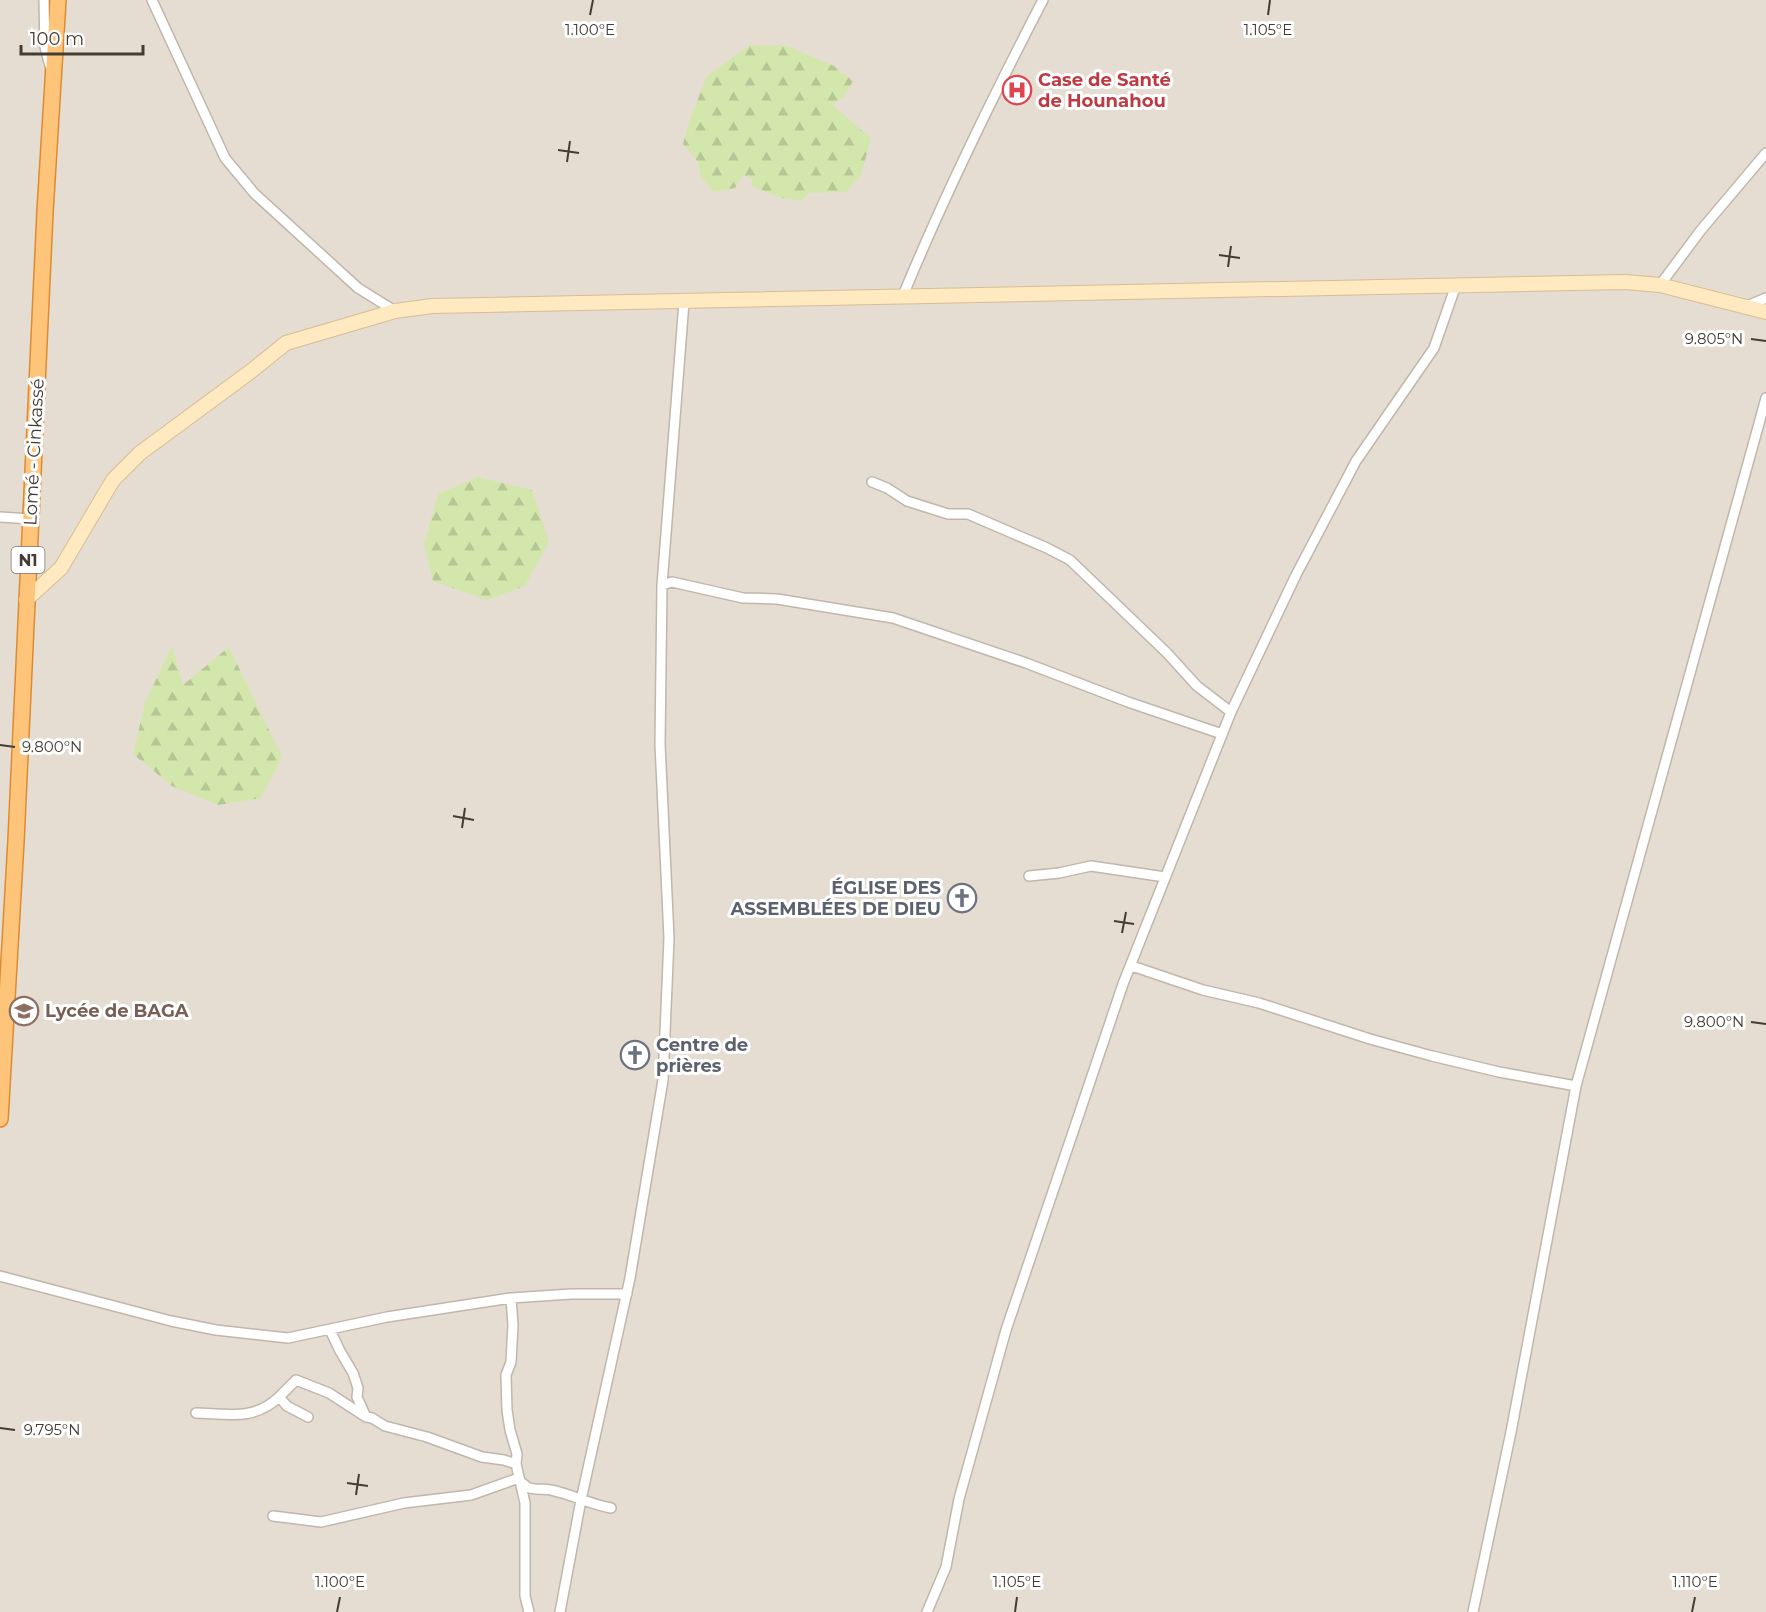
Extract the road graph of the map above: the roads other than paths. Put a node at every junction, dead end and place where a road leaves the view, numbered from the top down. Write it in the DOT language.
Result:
graph roads {
  1 [pos="44,0"];
  2 [pos="58,0"];
  3 [pos="152,0"];
  4 [pos="1043,0"];
  5 [pos="54,70"];
  6 [pos="1766,153"];
  7 [pos="1456,285"];
  8 [pos="1660,285"];
  9 [pos="902,298"];
  10 [pos="1766,298"];
  11 [pos="684,302"];
  12 [pos="1748,306"];
  13 [pos="395,311"];
  14 [pos="1766,312"];
  15 [pos="1766,398"];
  16 [pos="872,482"];
  17 [pos="0,518"];
  18 [pos="31,519"];
  19 [pos="662,585"];
  20 [pos="26,600"];
  21 [pos="1231,712"];
  22 [pos="1222,734"];
  23 [pos="1029,876"];
  24 [pos="1165,877"];
  25 [pos="1132,966"];
  26 [pos="1,1084"];
  27 [pos="1576,1086"];
  28 [pos="0,1119"];
  29 [pos="0,1276"];
  30 [pos="627,1294"];
  31 [pos="511,1298"];
  32 [pos="330,1330"];
  33 [pos="279,1396"];
  34 [pos="196,1413"];
  35 [pos="366,1417"];
  36 [pos="308,1418"];
  37 [pos="516,1464"];
  38 [pos="521,1480"];
  39 [pos="581,1500"];
  40 [pos="611,1508"];
  41 [pos="273,1516"];
  42 [pos="529,1612"];
  43 [pos="560,1612"];
  44 [pos="927,1612"];
  45 [pos="1473,1612"];
  1 -- 5 [label="street"];
  2 -- 5 [label="highway, Lomé - Cinkassé / N1"];
  3 -- 13 [label="street"];
  4 -- 9 [label="street"];
  5 -- 18 [label="highway, Lomé - Cinkassé / N1"];
  6 -- 8 [label="street"];
  7 -- 8 [label="main road"];
  7 -- 9 [label="main road"];
  7 -- 21 [label="street"];
  8 -- 12 [label="main road"];
  9 -- 11 [label="main road"];
  10 -- 12 [label="street"];
  11 -- 13 [label="main road"];
  11 -- 19 [label="street"];
  12 -- 14 [label="main road"];
  13 -- 20 [label="main road"];
  15 -- 27 [label="street"];
  16 -- 21 [label="street"];
  17 -- 18 [label="street"];
  18 -- 20 [label="highway, Lomé - Cinkassé / N1"];
  19 -- 22 [label="street"];
  19 -- 30 [label="street"];
  20 -- 26 [label="highway, Lomé - Cinkassé / N1"];
  21 -- 22 [label="street"];
  22 -- 24 [label="street"];
  23 -- 24 [label="street"];
  24 -- 25 [label="street"];
  25 -- 27 [label="street"];
  25 -- 44 [label="street"];
  26 -- 28 [label="highway, Lomé - Cinkassé / N1"];
  27 -- 45 [label="street"];
  29 -- 32 [label="street"];
  30 -- 31 [label="street"];
  30 -- 39 [label="street"];
  31 -- 32 [label="street"];
  31 -- 37 [label="street"];
  32 -- 35 [label="street"];
  33 -- 34 [label="street"];
  33 -- 35 [label="street"];
  33 -- 36 [label="street"];
  35 -- 37 [label="street"];
  37 -- 38 [label="street"];
  38 -- 39 [label="street"];
  38 -- 41 [label="street"];
  38 -- 42 [label="street"];
  39 -- 40 [label="street"];
  39 -- 43 [label="street"];
}
